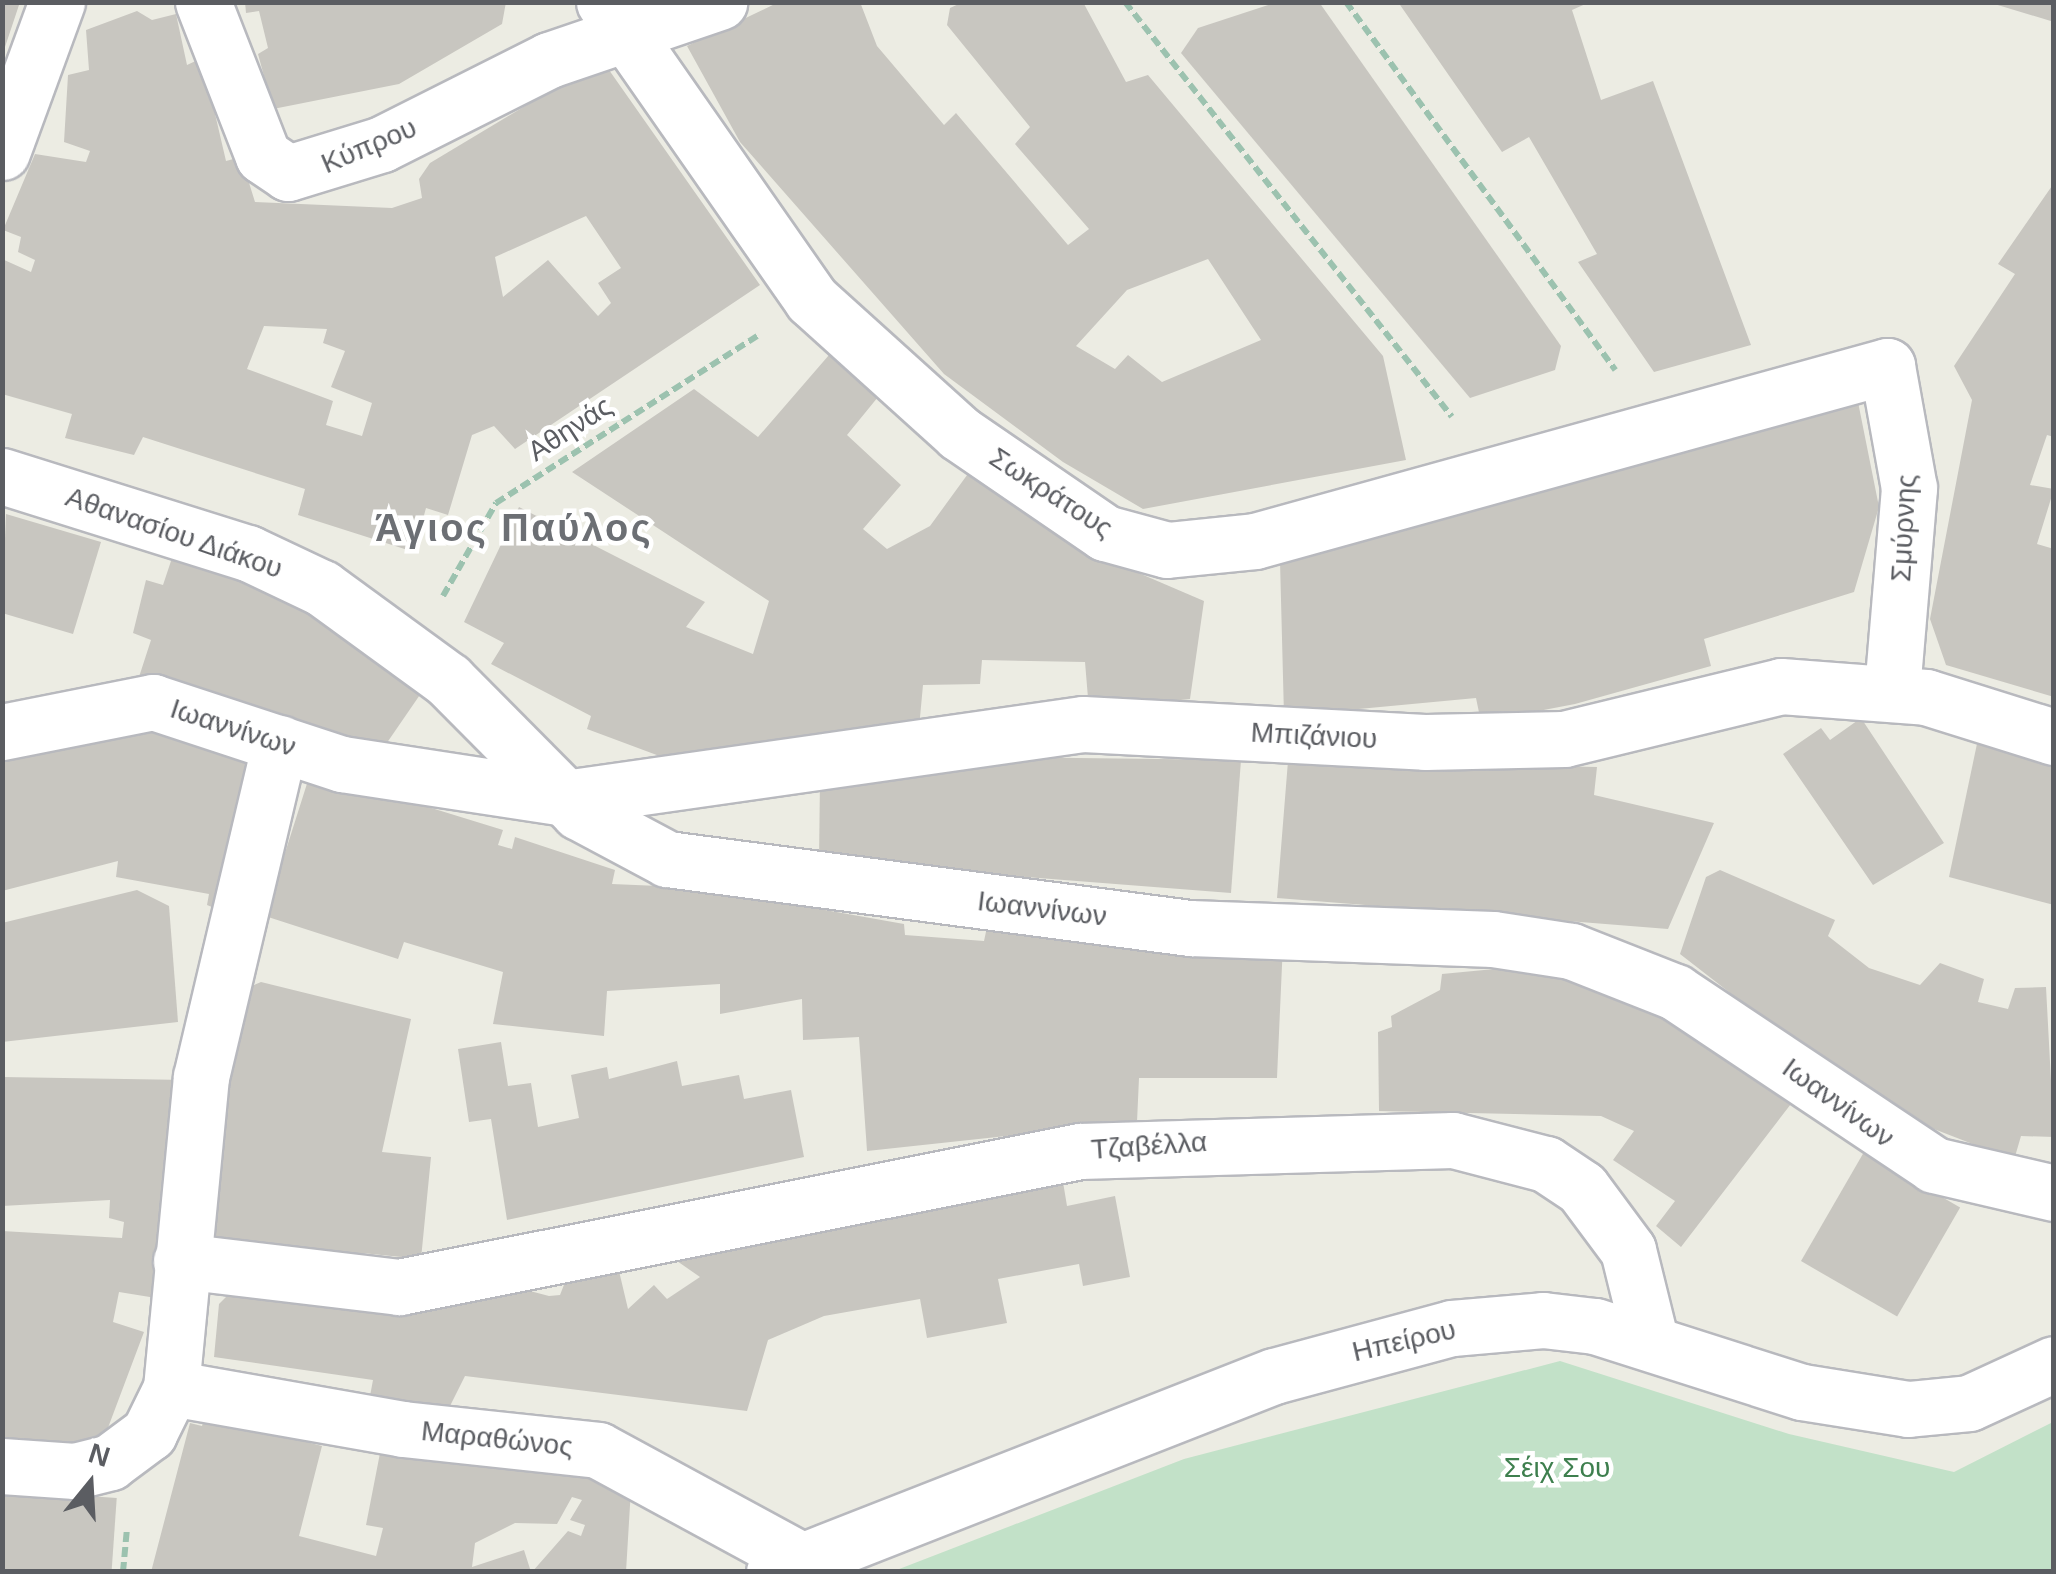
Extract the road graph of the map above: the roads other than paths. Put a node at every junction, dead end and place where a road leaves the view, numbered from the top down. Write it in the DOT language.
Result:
graph roads {
  1 [pos="56,2"];
  2 [pos="204,2"];
  3 [pos="720,2"];
  4 [pos="615,17"];
  5 [pos="2,152"];
  6 [pos="1887,366"];
  7 [pos="2,476"];
  8 [pos="1892,692"];
  9 [pos="2,732"];
  10 [pos="2054,737"];
  11 [pos="280,744"];
  12 [pos="565,798"];
  13 [pos="2054,1194"];
  14 [pos="180,1261"];
  15 [pos="1650,1338"];
  16 [pos="2054,1364"];
  17 [pos="171,1388"];
  18 [pos="2,1466"];
  19 [pos="786,1565"];
  1 -- 5 [label="street"];
  2 -- 4 [label="street, Κύπρου"];
  3 -- 4 [label="street"];
  4 -- 6 [label="street, Σωκράτους"];
  6 -- 8 [label="street, Σμύρνης"];
  7 -- 12 [label="street, Αθανασίου Διάκου"];
  8 -- 10 [label="street, Μπιζάνιου"];
  8 -- 12 [label="street, Μπιζάνιου"];
  9 -- 11 [label="street, Ιωαννίνων"];
  11 -- 12 [label="street, Ιωαννίνων"];
  11 -- 14 [label="street"];
  12 -- 13 [label="street, Ιωαννίνων"];
  14 -- 15 [label="street, Τζαβέλλα"];
  14 -- 17 [label="street"];
  15 -- 16 [label="street, Ηπείρου"];
  15 -- 19 [label="street, Ηπείρου"];
  17 -- 18 [label="street"];
  17 -- 19 [label="street, Μαραθώνος"];
}
